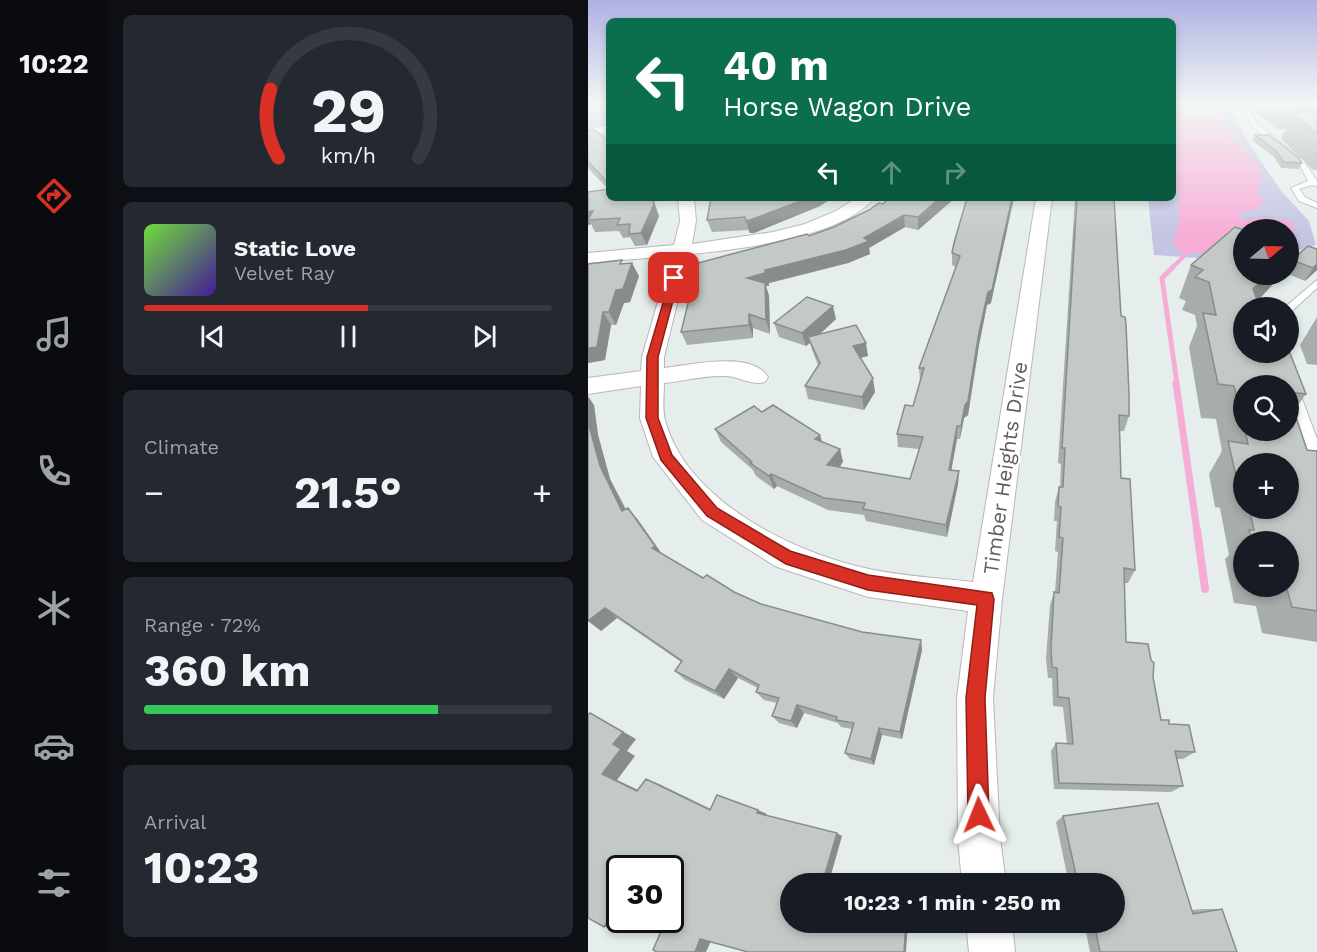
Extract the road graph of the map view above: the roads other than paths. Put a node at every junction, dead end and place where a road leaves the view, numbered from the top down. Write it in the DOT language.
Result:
graph roads {
  1 [pos="1282,147"];
  2 [pos="1315,183"];
  3 [pos="686,201"];
  4 [pos="861,201"];
  5 [pos="1044,201"];
  6 [pos="1317,206"];
  7 [pos="681,248"];
  8 [pos="588,258"];
  9 [pos="1315,287"];
  10 [pos="1299,300"];
  11 [pos="1286,373"];
  12 [pos="651,376"];
  13 [pos="757,377"];
  14 [pos="588,386"];
  15 [pos="1317,456"];
  16 [pos="986,599"];
  17 [pos="983,873"];
  18 [pos="990,933"];
  19 [pos="992,952"];
  1 -- 2 [label="lane"];
  2 -- 6 [label="lane"];
  3 -- 7 [label="street"];
  4 -- 7 [label="street"];
  5 -- 16 [label="street, Timber Heights Drive"];
  7 -- 8 [label="street"];
  7 -- 12 [label="street"];
  9 -- 10 [label="lane"];
  11 -- 15 [label="lane"];
  12 -- 13 [label="street"];
  12 -- 14 [label="street"];
  12 -- 16 [label="street"];
  16 -- 17 [label="street, Timber Heights Drive"];
  18 -- 19 [label="street"];
}
